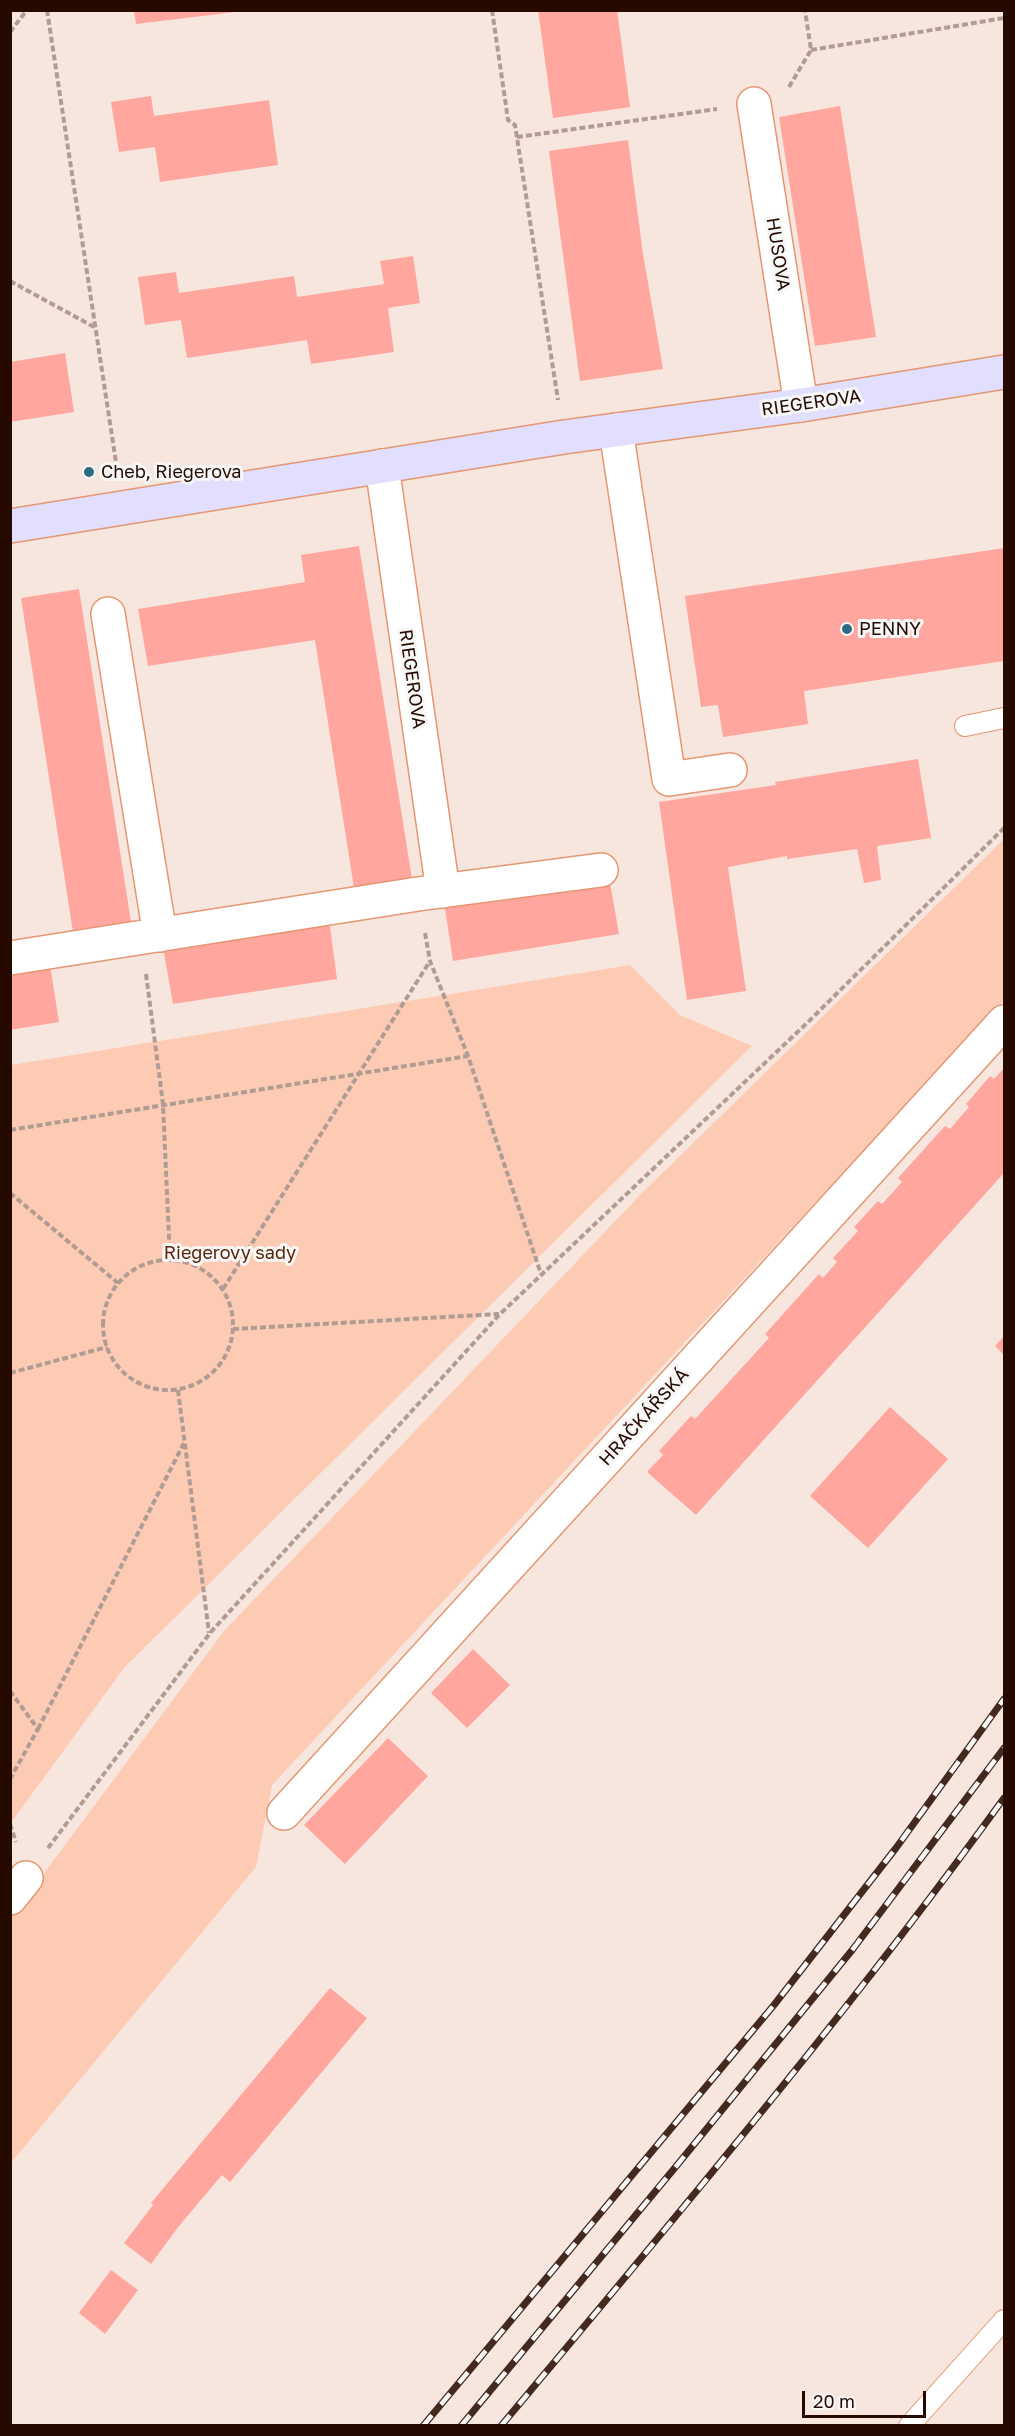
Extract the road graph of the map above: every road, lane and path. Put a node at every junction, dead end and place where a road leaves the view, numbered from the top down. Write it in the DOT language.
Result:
graph roads {
  1 [pos="27,10"];
  2 [pos="47,10"];
  3 [pos="492,10"];
  4 [pos="805,10"];
  5 [pos="1005,18"];
  6 [pos="10,32"];
  7 [pos="811,50"];
  8 [pos="754,104"];
  9 [pos="517,137"];
  10 [pos="10,281"];
  11 [pos="96,328"];
  12 [pos="1005,372"];
  13 [pos="801,405"];
  14 [pos="616,430"];
  15 [pos="564,437"];
  16 [pos="382,466"];
  17 [pos="123,509"];
  18 [pos="10,526"];
  19 [pos="108,614"];
  20 [pos="1005,718"];
  21 [pos="965,726"];
  22 [pos="730,770"];
  23 [pos="1005,828"];
  24 [pos="601,870"];
  25 [pos="430,893"];
  26 [pos="150,936"];
  27 [pos="10,958"];
  28 [pos="430,961"];
  29 [pos="1005,1022"];
  30 [pos="468,1056"];
  31 [pos="358,1074"];
  32 [pos="163,1104"];
  33 [pos="10,1130"];
  34 [pos="10,1193"];
  35 [pos="170,1260"];
  36 [pos="541,1274"];
  37 [pos="118,1283"];
  38 [pos="223,1289"];
  39 [pos="500,1314"];
  40 [pos="233,1329"];
  41 [pos="107,1347"];
  42 [pos="10,1373"];
  43 [pos="178,1390"];
  44 [pos="185,1441"];
  45 [pos="210,1633"];
  46 [pos="10,1691"];
  47 [pos="38,1729"];
  48 [pos="10,1779"];
  49 [pos="284,1813"];
  50 [pos="18,1888"];
  51 [pos="1005,2320"];
  52 [pos="909,2426"];
  1 -- 6 [label="path"];
  2 -- 11 [label="path"];
  3 -- 9 [label="path"];
  4 -- 7 [label="path"];
  5 -- 7 [label="path"];
  7 -- 8 [label="path"];
  8 -- 9 [label="path"];
  8 -- 13 [label="street, HUSOVA"];
  9 -- 15 [label="path"];
  10 -- 11 [label="path"];
  11 -- 17 [label="path"];
  12 -- 13 [label="street, RIEGEROVA"];
  13 -- 14 [label="street, RIEGEROVA"];
  14 -- 15 [label="street, RIEGEROVA"];
  14 -- 22 [label="street"];
  15 -- 16 [label="street, RIEGEROVA"];
  16 -- 17 [label="street, RIEGEROVA"];
  16 -- 25 [label="street, RIEGEROVA"];
  17 -- 18 [label="street, RIEGEROVA"];
  19 -- 26 [label="street"];
  20 -- 21 [label="lane"];
  23 -- 36 [label="path"];
  24 -- 25 [label="street"];
  25 -- 26 [label="street"];
  25 -- 28 [label="path"];
  26 -- 27 [label="street"];
  26 -- 32 [label="path"];
  28 -- 30 [label="path"];
  28 -- 31 [label="path"];
  29 -- 49 [label="street, HRAČKÁŘSKÁ"];
  30 -- 31 [label="path"];
  30 -- 36 [label="path"];
  31 -- 32 [label="path"];
  31 -- 38 [label="path"];
  32 -- 33 [label="path"];
  32 -- 35 [label="path"];
  34 -- 37 [label="path"];
  35 -- 37 [label="path"];
  35 -- 38 [label="path"];
  36 -- 39 [label="path"];
  37 -- 41 [label="path"];
  38 -- 40 [label="path"];
  39 -- 40 [label="path"];
  39 -- 45 [label="path"];
  40 -- 43 [label="path"];
  41 -- 42 [label="path"];
  41 -- 43 [label="path"];
  43 -- 44 [label="path"];
  44 -- 45 [label="path"];
  44 -- 47 [label="path"];
  45 -- 50 [label="path"];
  46 -- 47 [label="path"];
  47 -- 48 [label="path"];
  51 -- 52 [label="lane"];
}
